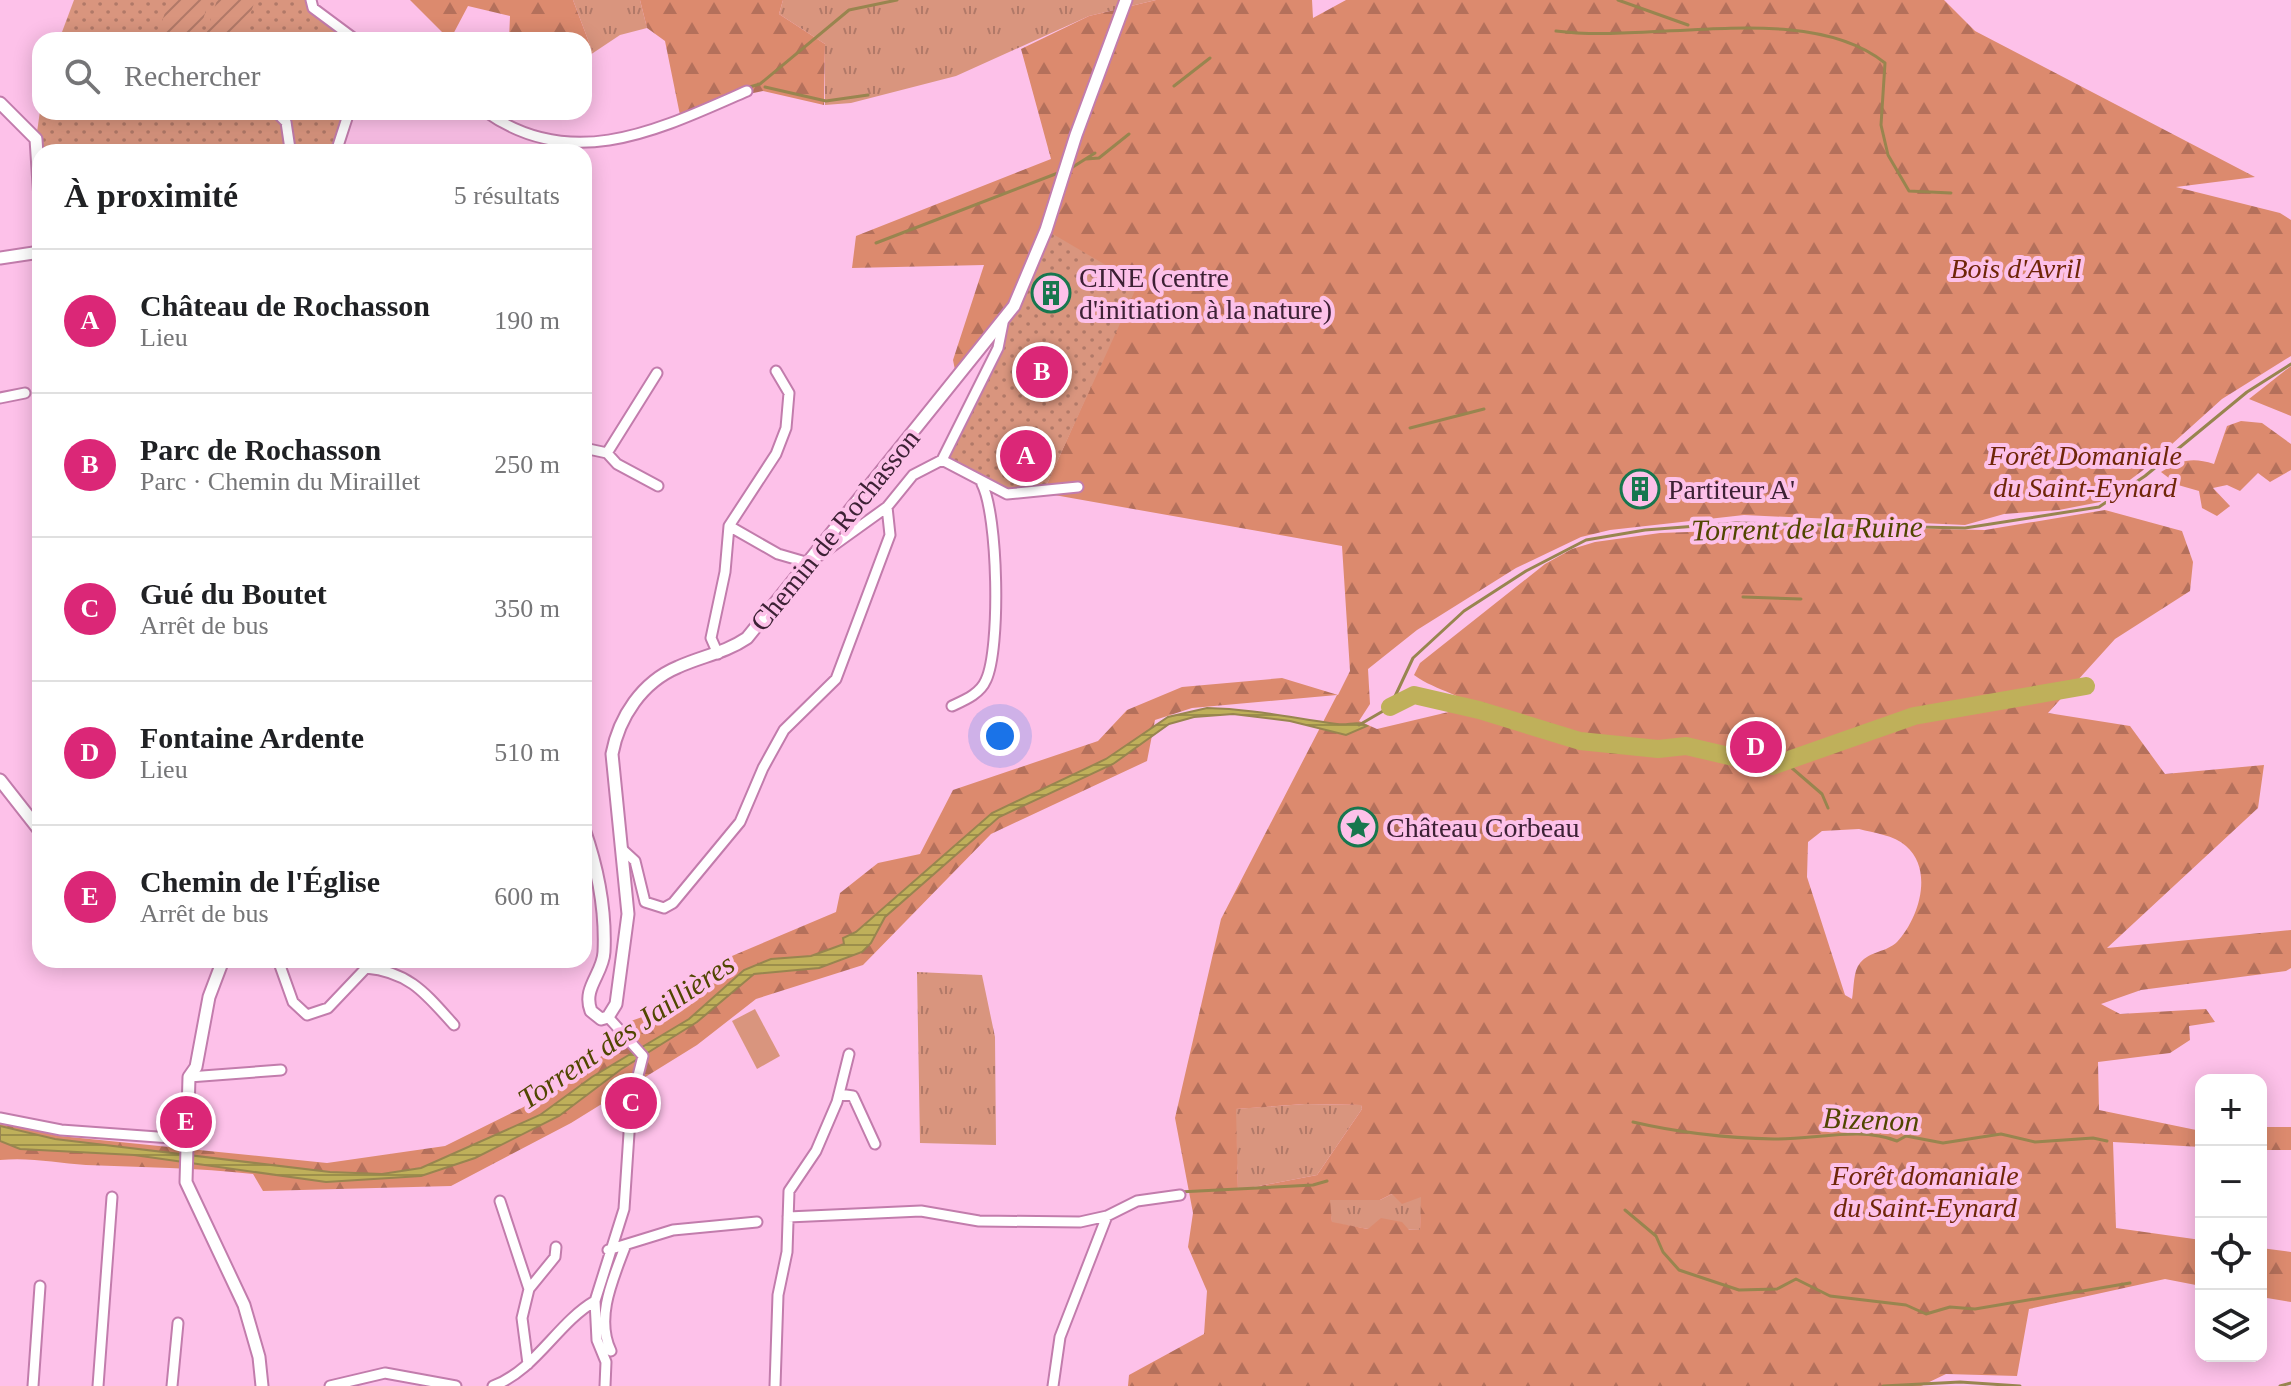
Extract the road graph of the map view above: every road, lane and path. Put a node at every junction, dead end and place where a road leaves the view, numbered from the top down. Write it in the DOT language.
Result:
graph roads {
  1 [pos="311,0"];
  2 [pos="1126,0"];
  3 [pos="345,32"];
  4 [pos="747,91"];
  5 [pos="0,103"];
  6 [pos="284,120"];
  7 [pos="346,120"];
  8 [pos="499,120"];
  9 [pos="36,144"];
  10 [pos="289,144"];
  11 [pos="339,144"];
  12 [pos="564,144"];
  13 [pos="592,145"];
  14 [pos="32,253"];
  15 [pos="0,258"];
  16 [pos="1003,323"];
  17 [pos="776,371"];
  18 [pos="657,373"];
  19 [pos="25,393"];
  20 [pos="0,398"];
  21 [pos="592,450"];
  22 [pos="607,453"];
  23 [pos="942,460"];
  24 [pos="982,484"];
  25 [pos="658,486"];
  26 [pos="1078,487"];
  27 [pos="887,507"];
  28 [pos="729,526"];
  29 [pos="809,563"];
  30 [pos="718,654"];
  31 [pos="952,706"];
  32 [pos="0,780"];
  33 [pos="32,821"];
  34 [pos="623,850"];
  35 [pos="592,857"];
  36 [pos="220,968"];
  37 [pos="281,968"];
  38 [pos="366,968"];
  39 [pos="366,968"];
  40 [pos="608,1017"];
  41 [pos="454,1025"];
  42 [pos="849,1054"];
  43 [pos="281,1070"];
  44 [pos="189,1077"];
  45 [pos="839,1094"];
  46 [pos="0,1118"];
  47 [pos="185,1143"];
  48 [pos="875,1144"];
  49 [pos="1180,1195"];
  50 [pos="112,1197"];
  51 [pos="500,1201"];
  52 [pos="1107,1216"];
  53 [pos="788,1217"];
  54 [pos="757,1222"];
  55 [pos="556,1247"];
  56 [pos="625,1247"];
  57 [pos="608,1250"];
  58 [pos="40,1286"];
  59 [pos="529,1289"];
  60 [pos="595,1301"];
  61 [pos="178,1323"];
  62 [pos="611,1351"];
  63 [pos="528,1364"];
  64 [pos="33,1386"];
  65 [pos="98,1386"];
  66 [pos="172,1386"];
  67 [pos="262,1386"];
  68 [pos="330,1386"];
  69 [pos="456,1386"];
  70 [pos="493,1386"];
  71 [pos="605,1386"];
  72 [pos="775,1386"];
  73 [pos="1053,1386"];
  1 -- 3 [label="street"];
  2 -- 16 [label="street, Chemin de Rochasson"];
  4 -- 13 [label="street"];
  5 -- 9 [label="street"];
  6 -- 10 [label="street"];
  7 -- 11 [label="street"];
  8 -- 12 [label="street"];
  14 -- 15 [label="street"];
  16 -- 23 [label="street"];
  16 -- 29 [label="street, Chemin de Rochasson"];
  17 -- 28 [label="street"];
  18 -- 22 [label="street"];
  19 -- 20 [label="street"];
  21 -- 22 [label="street"];
  22 -- 25 [label="street"];
  23 -- 24 [label="street"];
  23 -- 27 [label="street"];
  24 -- 26 [label="street"];
  24 -- 31 [label="street"];
  27 -- 29 [label="street"];
  27 -- 34 [label="street"];
  28 -- 29 [label="street"];
  28 -- 30 [label="street"];
  29 -- 30 [label="street, Chemin de Rochasson"];
  30 -- 34 [label="street, Chemin de Rochasson"];
  32 -- 33 [label="street"];
  34 -- 40 [label="street, Chemin de Rochasson"];
  35 -- 40 [label="street"];
  36 -- 44 [label="street"];
  37 -- 39 [label="street"];
  38 -- 41 [label="street"];
  40 -- 57 [label="street"];
  42 -- 45 [label="street"];
  43 -- 44 [label="street"];
  44 -- 47 [label="street"];
  45 -- 48 [label="street"];
  45 -- 53 [label="street"];
  46 -- 47 [label="street"];
  47 -- 67 [label="street"];
  49 -- 52 [label="street"];
  50 -- 65 [label="street"];
  51 -- 59 [label="street"];
  52 -- 53 [label="street"];
  52 -- 73 [label="street"];
  53 -- 72 [label="street"];
  54 -- 56 [label="street"];
  55 -- 59 [label="street"];
  56 -- 57 [label="street"];
  56 -- 62 [label="street"];
  57 -- 60 [label="street"];
  58 -- 64 [label="street"];
  59 -- 63 [label="street"];
  60 -- 63 [label="street"];
  60 -- 71 [label="street"];
  61 -- 66 [label="street"];
  63 -- 70 [label="street"];
  68 -- 69 [label="street"];
}
